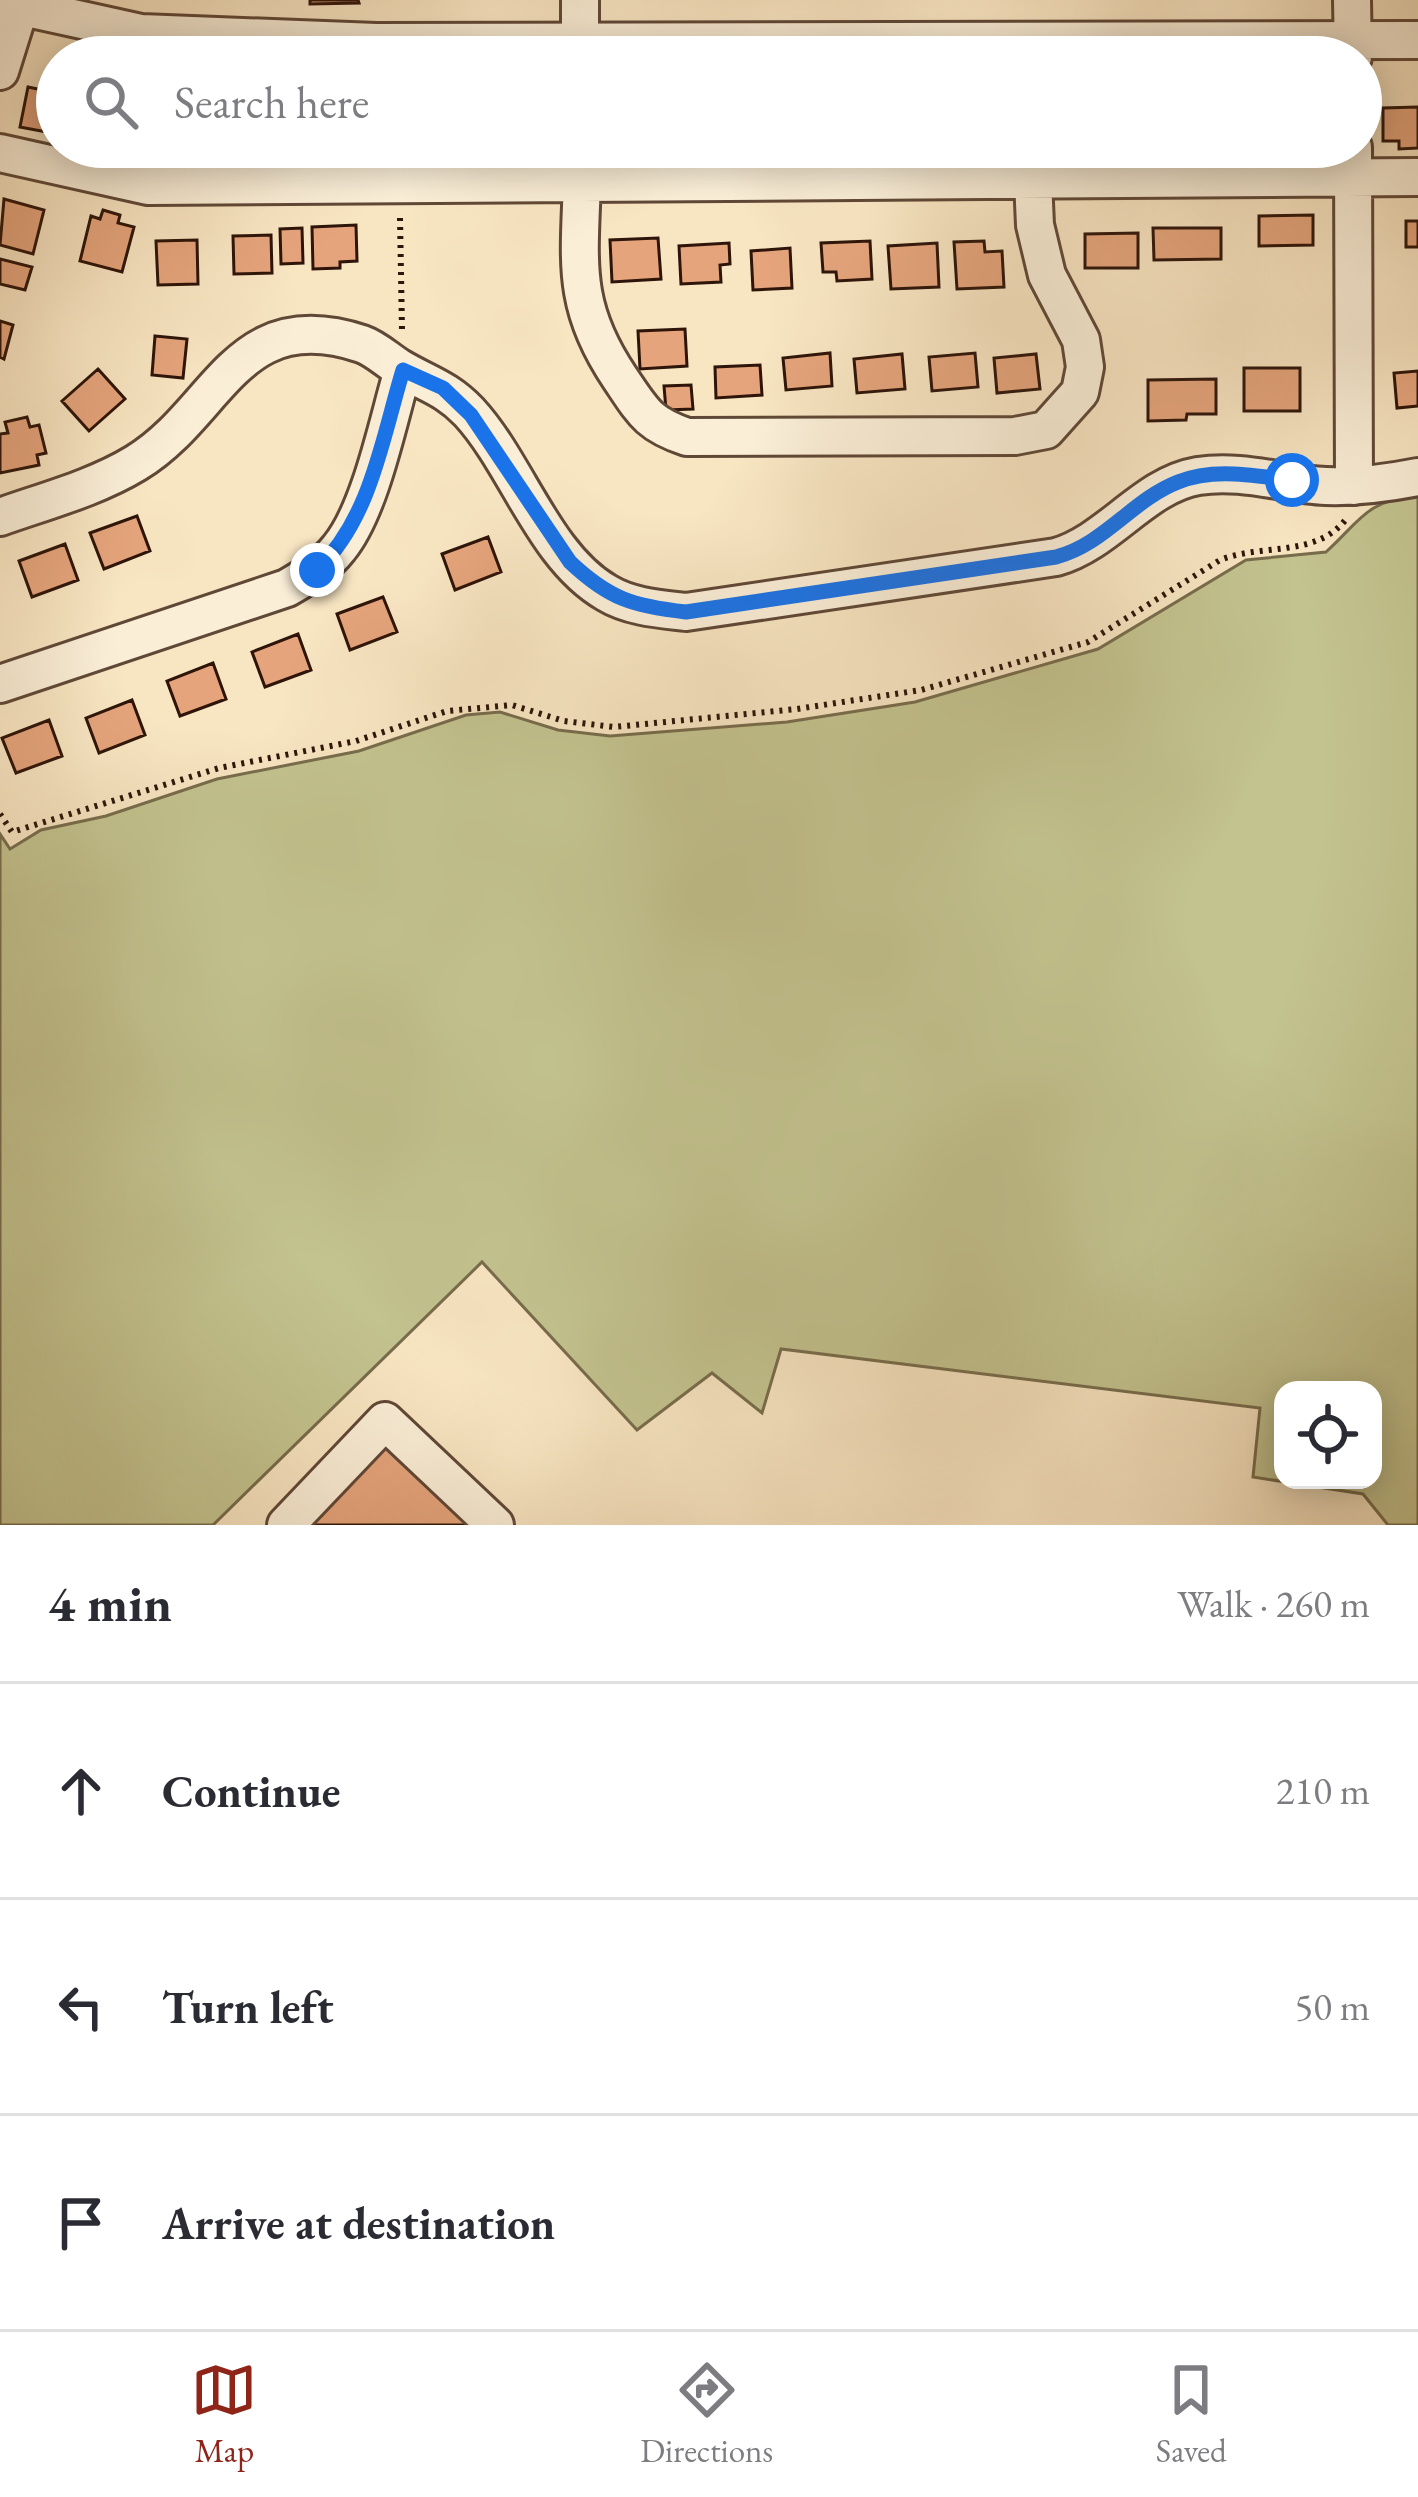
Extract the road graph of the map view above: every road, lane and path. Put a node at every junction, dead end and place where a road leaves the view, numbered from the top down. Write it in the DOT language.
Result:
graph roads {
  1 [pos="580,0"];
  2 [pos="1352,0"];
  3 [pos="10,5"];
  4 [pos="219,36"];
  5 [pos="580,36"];
  6 [pos="1352,36"];
  7 [pos="1418,40"];
  8 [pos="1382,45"];
  9 [pos="0,71"];
  10 [pos="0,153"];
  11 [pos="36,161"];
  12 [pos="67,168"];
  13 [pos="1247,168"];
  14 [pos="1353,168"];
  15 [pos="1379,168"];
  16 [pos="1418,177"];
  17 [pos="1034,180"];
  18 [pos="582,182"];
  19 [pos="400,185"];
  20 [pos="403,370"];
  21 [pos="1418,477"];
  22 [pos="1354,486"];
  23 [pos="0,517"];
  24 [pos="0,683"];
  25 [pos="0,814"];
  26 [pos="286,1525"];
  27 [pos="495,1525"];
  1 -- 5 [label="street"];
  2 -- 6 [label="street"];
  3 -- 4 [label="street"];
  3 -- 9 [label="street"];
  7 -- 8 [label="street"];
  10 -- 11 [label="street"];
  12 -- 19 [label="street"];
  13 -- 17 [label="street"];
  14 -- 22 [label="street"];
  15 -- 16 [label="street"];
  17 -- 18 [label="street"];
  17 -- 18 [label="street"];
  18 -- 19 [label="street"];
  19 -- 20 [label="path"];
  20 -- 22 [label="street"];
  20 -- 23 [label="street"];
  20 -- 24 [label="street"];
  21 -- 22 [label="street"];
  22 -- 25 [label="path"];
  26 -- 27 [label="street"];
}
